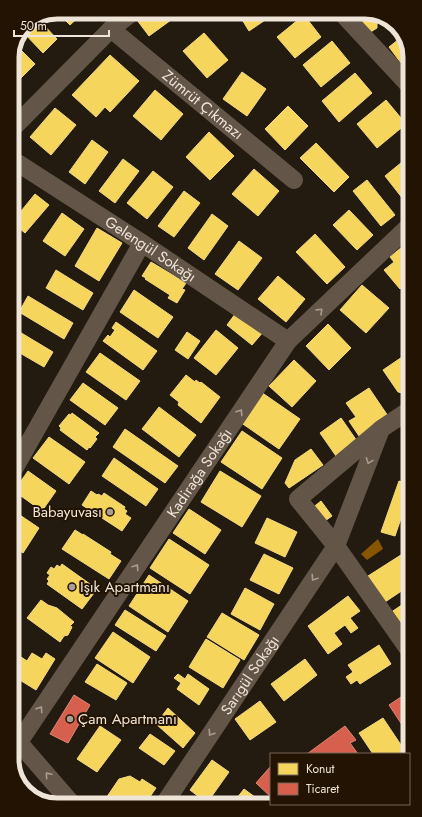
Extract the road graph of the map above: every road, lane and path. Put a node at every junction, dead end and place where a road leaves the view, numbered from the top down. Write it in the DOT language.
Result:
graph roads {
  1 [pos="124,19"];
  2 [pos="348,19"];
  3 [pos="111,29"];
  4 [pos="403,79"];
  5 [pos="19,122"];
  6 [pos="19,164"];
  7 [pos="294,180"];
  8 [pos="403,232"];
  9 [pos="142,243"];
  10 [pos="288,341"];
  11 [pos="403,414"];
  12 [pos="381,429"];
  13 [pos="19,460"];
  14 [pos="336,546"];
  15 [pos="403,640"];
  16 [pos="19,737"];
  17 [pos="19,742"];
  18 [pos="67,798"];
  19 [pos="168,798"];
  1 -- 3 [label="street"];
  2 -- 4 [label="street"];
  3 -- 5 [label="street"];
  3 -- 7 [label="street, Zümrüt Çıkmazı"];
  6 -- 9 [label="street, Gelengül Sokağı"];
  10 -- 8 [label="street, Kadirağa Sokağı, one-way"];
  9 -- 10 [label="street, Gelengül Sokağı"];
  9 -- 13 [label="street"];
  16 -- 10 [label="street, Kadirağa Sokağı, one-way"];
  11 -- 12 [label="street"];
  12 -- 14 [label="street, Sarıgül Sokağı, one-way"];
  12 -- 14 [label="street"];
  14 -- 15 [label="street"];
  14 -- 19 [label="street, Sarıgül Sokağı, one-way"];
  18 -- 17 [label="street, one-way"];
}
